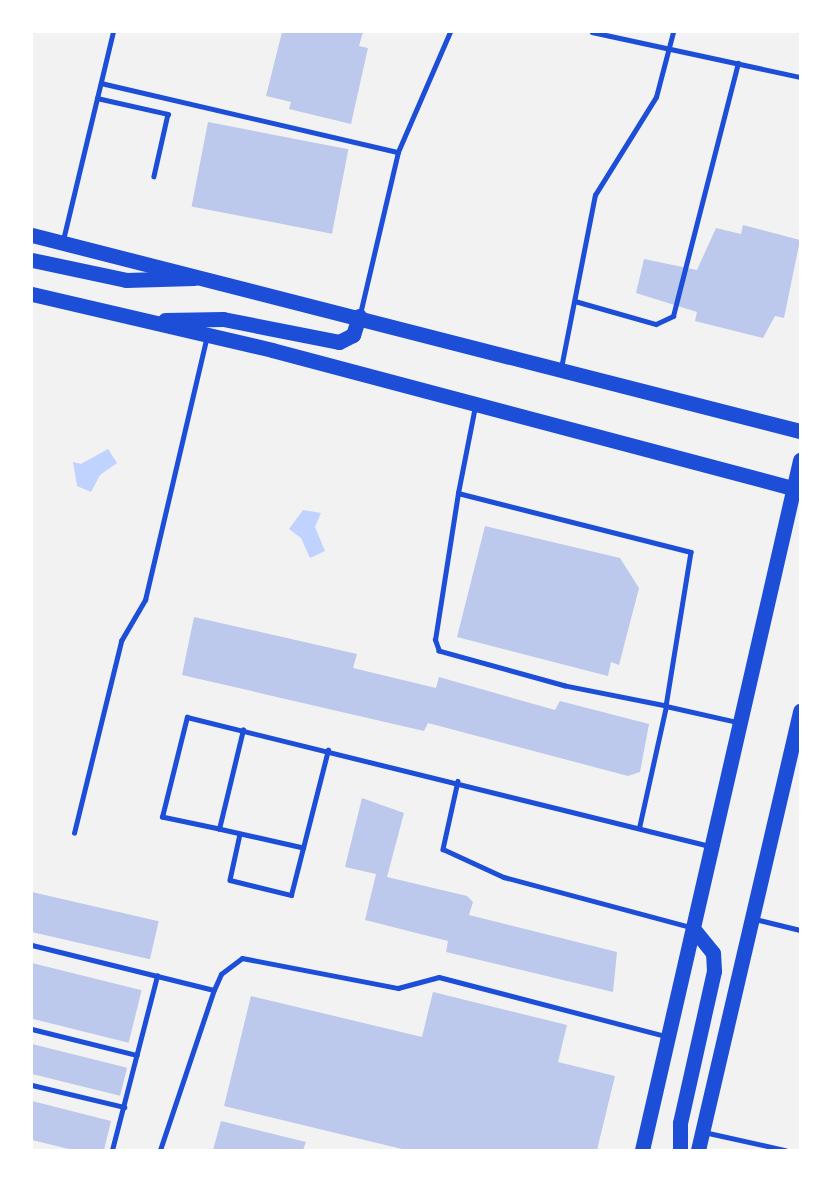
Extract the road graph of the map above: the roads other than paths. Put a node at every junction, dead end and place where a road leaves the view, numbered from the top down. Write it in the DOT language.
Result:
graph roads {
  1 [pos="113,32"];
  2 [pos="450,32"];
  3 [pos="592,32"];
  4 [pos="673,32"];
  5 [pos="669,48"];
  6 [pos="738,63"];
  7 [pos="801,77"];
  8 [pos="101,83"];
  9 [pos="97,98"];
  10 [pos="398,152"];
  11 [pos="154,176"];
  12 [pos="32,235"];
  13 [pos="62,243"];
  14 [pos="32,260"];
  15 [pos="200,277"];
  16 [pos="32,294"];
  17 [pos="575,301"];
  18 [pos="359,316"];
  19 [pos="155,322"];
  20 [pos="207,334"];
  21 [pos="561,369"];
  22 [pos="475,403"];
  23 [pos="801,431"];
  24 [pos="801,460"];
  25 [pos="797,489"];
  26 [pos="458,493"];
  27 [pos="666,706"];
  28 [pos="801,711"];
  29 [pos="740,723"];
  30 [pos="243,730"];
  31 [pos="328,750"];
  32 [pos="458,781"];
  33 [pos="639,828"];
  34 [pos="219,829"];
  35 [pos="74,833"];
  36 [pos="240,834"];
  37 [pos="711,846"];
  38 [pos="303,848"];
  39 [pos="752,918"];
  40 [pos="693,928"];
  41 [pos="801,930"];
  42 [pos="32,945"];
  43 [pos="157,976"];
  44 [pos="214,990"];
  45 [pos="32,1029"];
  46 [pos="668,1037"];
  47 [pos="137,1055"];
  48 [pos="32,1085"];
  49 [pos="124,1107"];
  50 [pos="702,1131"];
  51 [pos="112,1150"];
  52 [pos="160,1150"];
  53 [pos="642,1150"];
  54 [pos="680,1150"];
  55 [pos="698,1150"];
  56 [pos="785,1150"];
  1 -- 8 [label="lane"];
  2 -- 10 [label="lane"];
  3 -- 5 [label="lane"];
  4 -- 5 [label="lane"];
  5 -- 6 [label="lane"];
  5 -- 17 [label="lane"];
  6 -- 7 [label="lane"];
  6 -- 17 [label="lane"];
  8 -- 9 [label="lane"];
  8 -- 10 [label="lane"];
  9 -- 11 [label="lane"];
  9 -- 13 [label="lane"];
  10 -- 18 [label="lane"];
  12 -- 13 [label="main road"];
  13 -- 15 [label="main road"];
  14 -- 15 [label="main road"];
  15 -- 18 [label="main road"];
  16 -- 19 [label="main road"];
  17 -- 21 [label="lane"];
  18 -- 19 [label="main road"];
  18 -- 21 [label="main road"];
  19 -- 20 [label="main road"];
  20 -- 22 [label="main road"];
  20 -- 35 [label="lane"];
  21 -- 23 [label="main road"];
  22 -- 25 [label="main road"];
  22 -- 26 [label="lane"];
  24 -- 25 [label="main road"];
  25 -- 29 [label="main road"];
  26 -- 27 [label="lane"];
  26 -- 27 [label="lane"];
  27 -- 29 [label="lane"];
  27 -- 33 [label="lane"];
  28 -- 39 [label="main road"];
  29 -- 37 [label="main road"];
  30 -- 31 [label="lane"];
  30 -- 34 [label="lane"];
  30 -- 34 [label="lane"];
  31 -- 32 [label="lane"];
  31 -- 38 [label="lane"];
  32 -- 33 [label="lane"];
  32 -- 40 [label="lane"];
  33 -- 37 [label="lane"];
  34 -- 36 [label="lane"];
  36 -- 38 [label="lane"];
  36 -- 38 [label="lane"];
  37 -- 40 [label="main road"];
  39 -- 41 [label="lane"];
  39 -- 50 [label="main road"];
  40 -- 46 [label="main road"];
  40 -- 54 [label="main road"];
  42 -- 43 [label="lane"];
  43 -- 44 [label="lane"];
  43 -- 47 [label="lane"];
  44 -- 46 [label="lane"];
  44 -- 52 [label="lane"];
  45 -- 47 [label="lane"];
  46 -- 53 [label="main road"];
  47 -- 49 [label="lane"];
  48 -- 49 [label="lane"];
  49 -- 51 [label="lane"];
  50 -- 55 [label="main road"];
  50 -- 56 [label="lane"];
}
